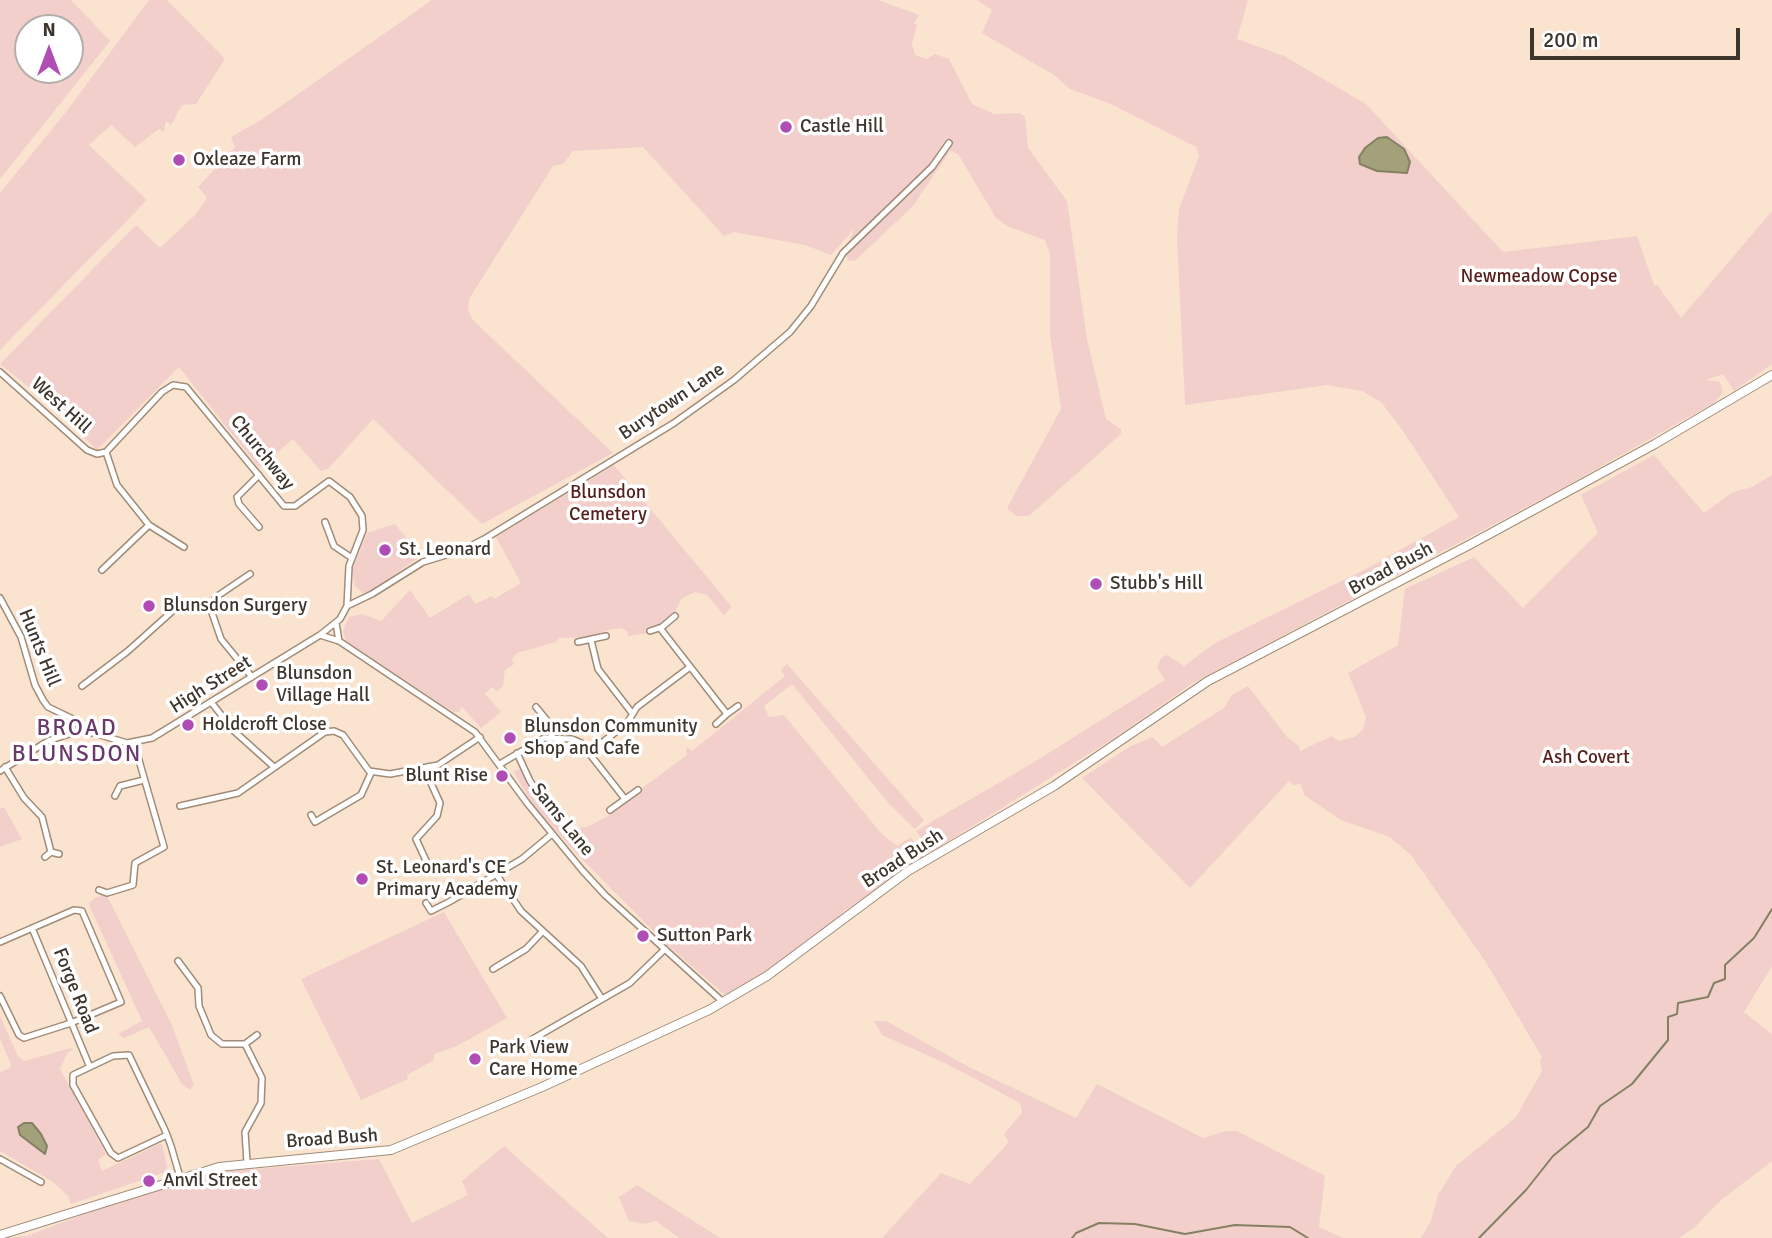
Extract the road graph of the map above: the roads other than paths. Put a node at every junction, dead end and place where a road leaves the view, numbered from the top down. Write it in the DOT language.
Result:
graph roads {
  1 [pos="948,143"];
  2 [pos="0,372"];
  3 [pos="1772,375"];
  4 [pos="106,452"];
  5 [pos="259,475"];
  6 [pos="325,522"];
  7 [pos="149,525"];
  8 [pos="259,527"];
  9 [pos="184,547"];
  10 [pos="352,558"];
  11 [pos="102,570"];
  12 [pos="250,574"];
  13 [pos="0,598"];
  14 [pos="347,606"];
  15 [pos="210,607"];
  16 [pos="675,616"];
  17 [pos="336,623"];
  18 [pos="660,628"];
  19 [pos="650,631"];
  20 [pos="320,635"];
  21 [pos="606,636"];
  22 [pos="591,640"];
  23 [pos="339,642"];
  24 [pos="578,642"];
  25 [pos="690,667"];
  26 [pos="252,677"];
  27 [pos="82,686"];
  28 [pos="211,702"];
  29 [pos="738,706"];
  30 [pos="536,707"];
  31 [pos="632,713"];
  32 [pos="727,714"];
  33 [pos="716,724"];
  34 [pos="83,732"];
  35 [pos="480,737"];
  36 [pos="552,737"];
  37 [pos="134,743"];
  38 [pos="517,752"];
  39 [pos="589,753"];
  40 [pos="500,764"];
  41 [pos="274,767"];
  42 [pos="2,769"];
  43 [pos="425,770"];
  44 [pos="371,773"];
  45 [pos="144,780"];
  46 [pos="638,790"];
  47 [pos="551,791"];
  48 [pos="115,796"];
  49 [pos="625,799"];
  50 [pos="180,806"];
  51 [pos="610,810"];
  52 [pos="311,816"];
  53 [pos="552,834"];
  54 [pos="51,852"];
  55 [pos="59,854"];
  56 [pos="45,857"];
  57 [pos="429,867"];
  58 [pos="496,874"];
  59 [pos="99,890"];
  60 [pos="462,895"];
  61 [pos="466,902"];
  62 [pos="426,903"];
  63 [pos="32,928"];
  64 [pos="543,931"];
  65 [pos="0,942"];
  66 [pos="666,949"];
  67 [pos="498,955"];
  68 [pos="178,961"];
  69 [pos="502,963"];
  70 [pos="493,969"];
  71 [pos="0,996"];
  72 [pos="602,999"];
  73 [pos="723,1002"];
  74 [pos="71,1023"];
  75 [pos="540,1023"];
  76 [pos="545,1031"];
  77 [pos="257,1035"];
  78 [pos="531,1040"];
  79 [pos="245,1044"];
  80 [pos="89,1065"];
  81 [pos="167,1135"];
  82 [pos="0,1159"];
  83 [pos="247,1162"];
  84 [pos="180,1177"];
  85 [pos="41,1182"];
  86 [pos="0,1236"];
  1 -- 14 [label="street, Burytown Lane"];
  2 -- 4 [label="street, West Hill"];
  3 -- 73 [label="main road, Broad Bush"];
  4 -- 5 [label="street, Churchway"];
  4 -- 7 [label="street"];
  5 -- 8 [label="street"];
  5 -- 10 [label="street, Churchway"];
  6 -- 10 [label="street"];
  7 -- 9 [label="street"];
  7 -- 11 [label="street"];
  10 -- 14 [label="street, Churchway"];
  12 -- 15 [label="street"];
  13 -- 34 [label="street, Hunts Hill"];
  14 -- 17 [label="street, High Street"];
  15 -- 26 [label="street"];
  15 -- 27 [label="street"];
  16 -- 18 [label="street"];
  17 -- 20 [label="street, High Street"];
  17 -- 23 [label="street"];
  18 -- 19 [label="street"];
  18 -- 25 [label="street"];
  20 -- 23 [label="street, Sams Lane"];
  20 -- 26 [label="street, High Street"];
  21 -- 22 [label="street"];
  22 -- 24 [label="street"];
  22 -- 31 [label="street"];
  23 -- 35 [label="street, Sams Lane"];
  25 -- 31 [label="street"];
  25 -- 32 [label="street"];
  26 -- 28 [label="street, High Street"];
  28 -- 37 [label="street, High Street"];
  28 -- 41 [label="street"];
  29 -- 32 [label="street"];
  30 -- 36 [label="street"];
  31 -- 39 [label="street"];
  32 -- 33 [label="street"];
  34 -- 37 [label="street"];
  34 -- 42 [label="street"];
  35 -- 40 [label="street, Sams Lane"];
  35 -- 43 [label="street"];
  36 -- 38 [label="street"];
  36 -- 39 [label="street"];
  37 -- 45 [label="street"];
  38 -- 40 [label="street"];
  38 -- 47 [label="street"];
  39 -- 49 [label="street"];
  40 -- 53 [label="street, Sams Lane"];
  41 -- 44 [label="street"];
  41 -- 50 [label="street"];
  42 -- 54 [label="street"];
  43 -- 44 [label="street"];
  43 -- 57 [label="street"];
  44 -- 52 [label="street"];
  45 -- 48 [label="street"];
  45 -- 59 [label="street"];
  46 -- 49 [label="street"];
  49 -- 51 [label="street"];
  53 -- 58 [label="street"];
  53 -- 66 [label="street, Sams Lane"];
  54 -- 55 [label="street"];
  54 -- 56 [label="street"];
  58 -- 60 [label="street"];
  58 -- 64 [label="street"];
  60 -- 61 [label="street"];
  60 -- 62 [label="street"];
  63 -- 65 [label="street"];
  63 -- 74 [label="street, Forge Road"];
  63 -- 74 [label="street"];
  64 -- 69 [label="street"];
  64 -- 72 [label="street"];
  66 -- 72 [label="street"];
  66 -- 73 [label="street, Sams Lane"];
  67 -- 69 [label="street"];
  68 -- 79 [label="street"];
  69 -- 70 [label="street"];
  71 -- 74 [label="street"];
  72 -- 76 [label="street"];
  73 -- 83 [label="main road, Broad Bush"];
  74 -- 80 [label="street, Forge Road"];
  75 -- 76 [label="street"];
  76 -- 78 [label="street"];
  77 -- 79 [label="street"];
  79 -- 83 [label="street"];
  80 -- 81 [label="street"];
  80 -- 81 [label="street"];
  81 -- 84 [label="street"];
  82 -- 85 [label="street"];
  83 -- 84 [label="main road, Broad Bush"];
  84 -- 86 [label="main road, Broad Bush"];
}
